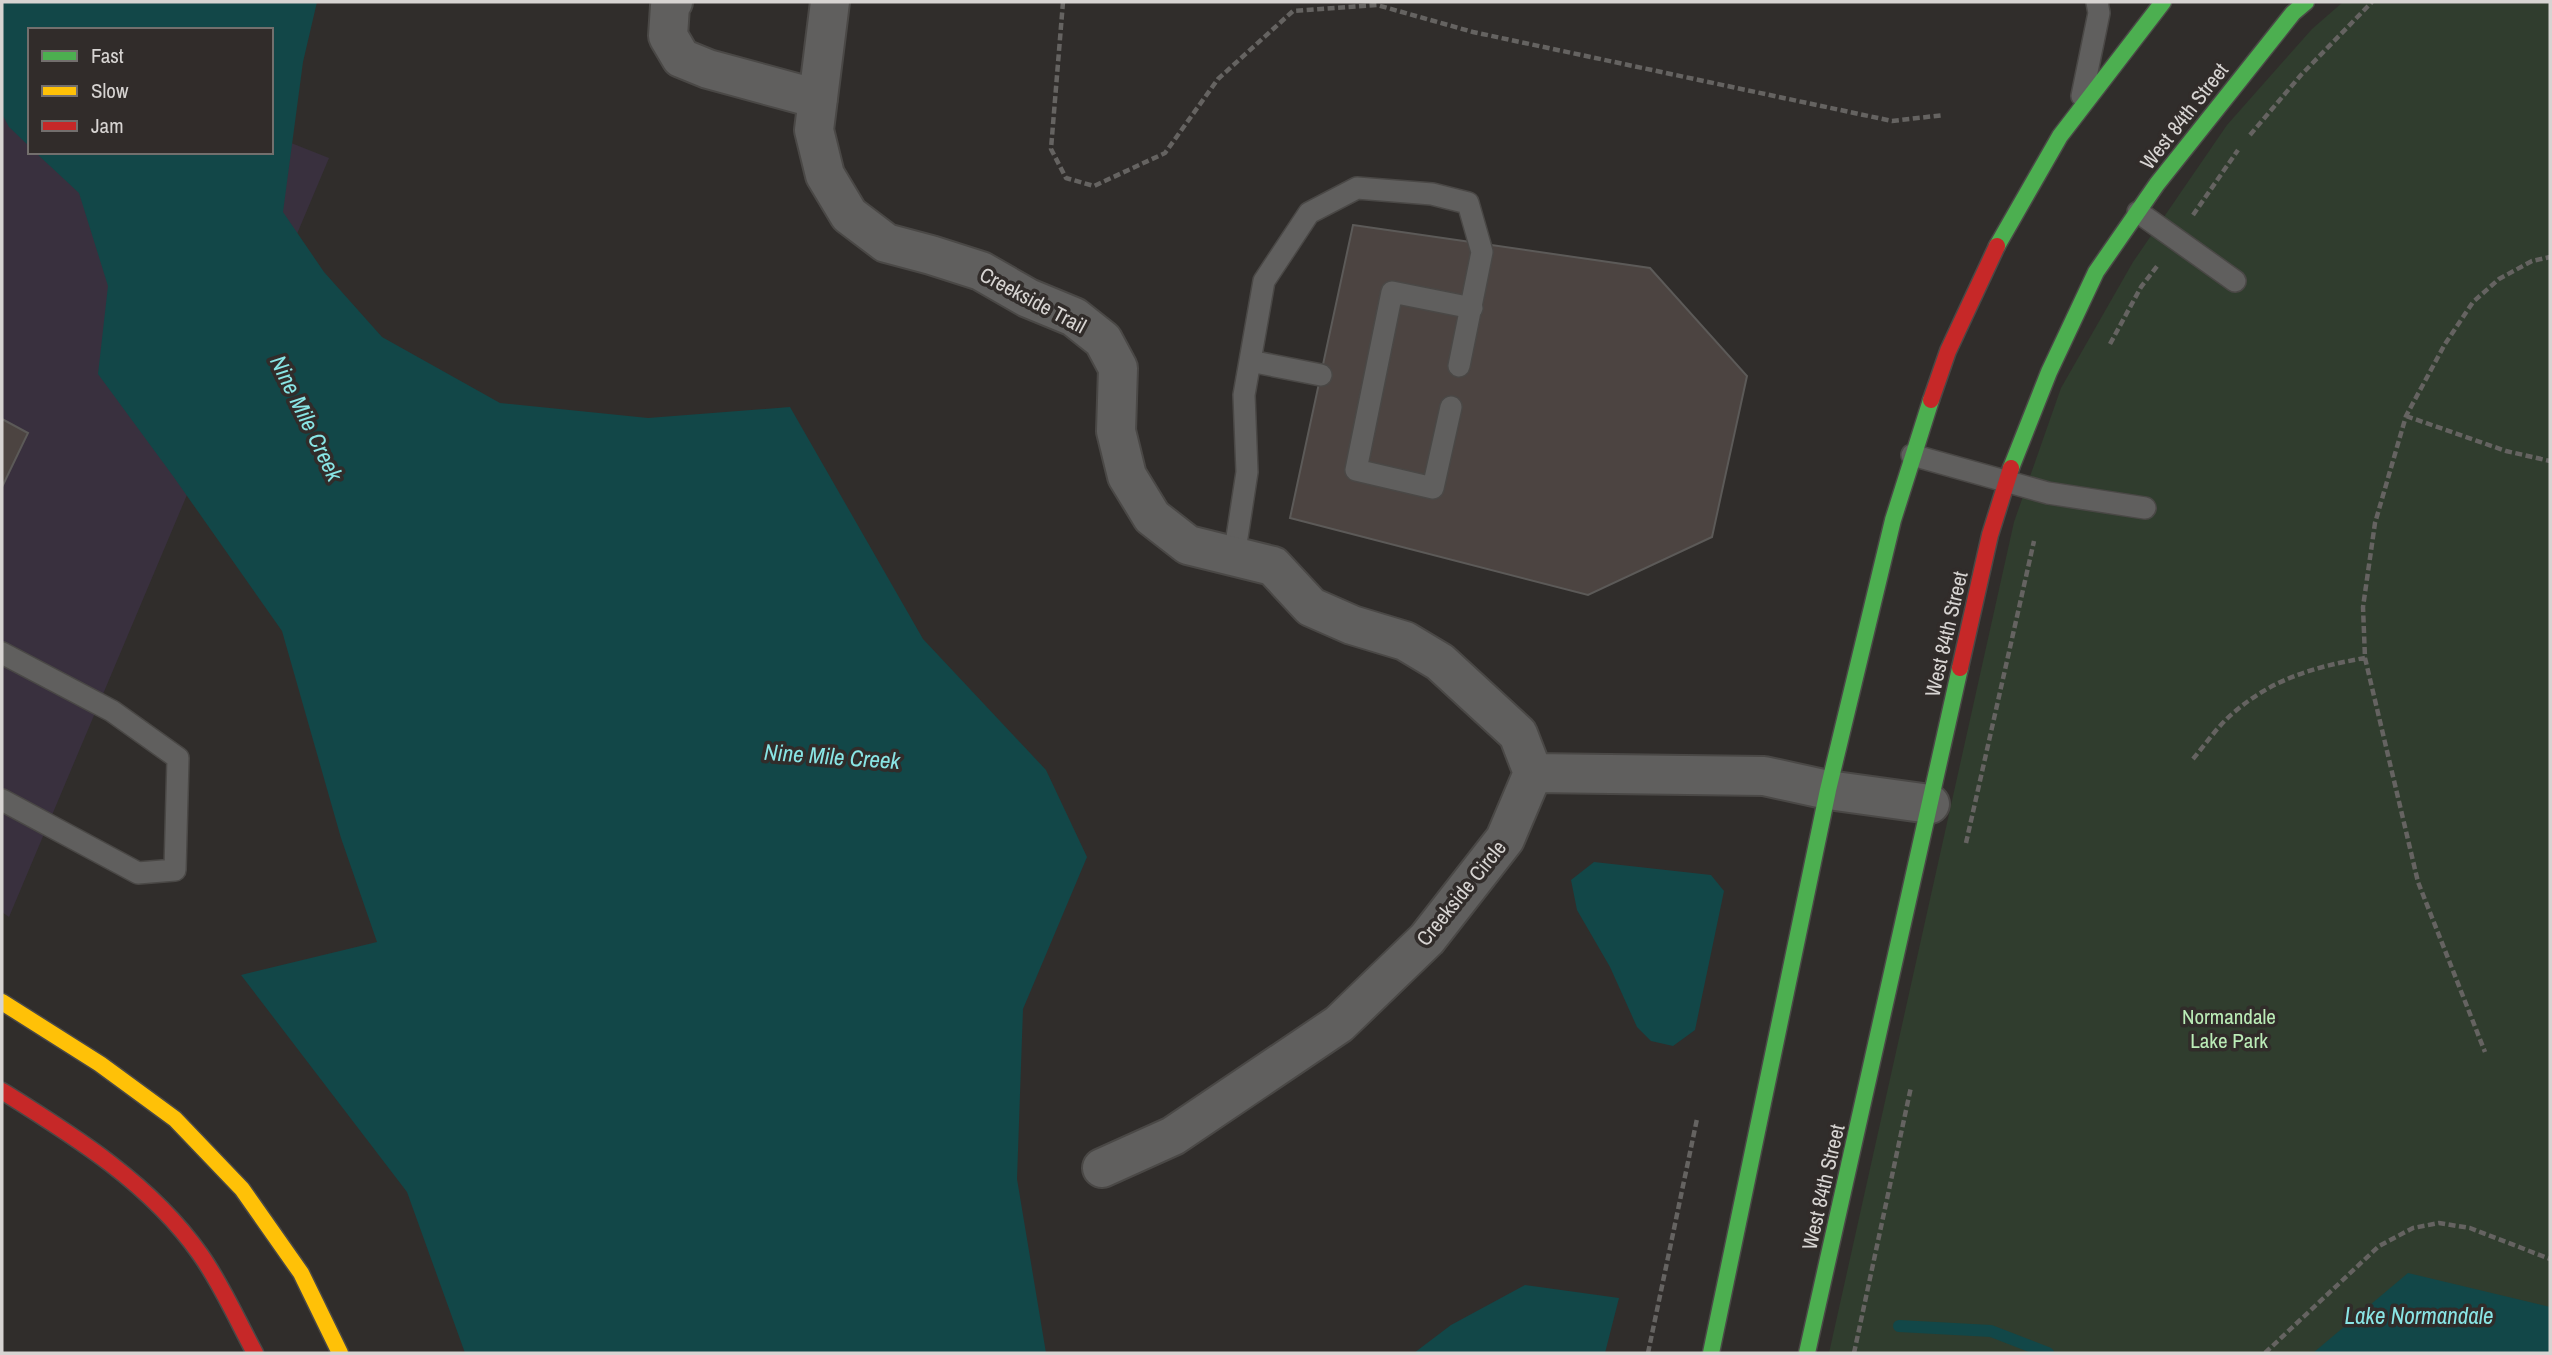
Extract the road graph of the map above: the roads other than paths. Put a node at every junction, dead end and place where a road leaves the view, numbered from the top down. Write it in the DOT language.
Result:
graph roads {
  1 [pos="673,2"];
  2 [pos="830,2"];
  3 [pos="2097,2"];
  4 [pos="2163,2"];
  5 [pos="2306,2"];
  6 [pos="818,99"];
  7 [pos="2078,113"];
  8 [pos="2138,212"];
  9 [pos="2235,281"];
  10 [pos="1472,308"];
  11 [pos="1250,360"];
  12 [pos="1459,366"];
  13 [pos="1321,375"];
  14 [pos="1451,407"];
  15 [pos="1912,455"];
  16 [pos="2006,482"];
  17 [pos="2145,508"];
  18 [pos="1234,556"];
  19 [pos="2,653"];
  20 [pos="1532,773"];
  21 [pos="1828,790"];
  22 [pos="2,800"];
  23 [pos="1930,804"];
  24 [pos="2,1002"];
  25 [pos="2,1091"];
  26 [pos="1102,1168"];
  27 [pos="255,1353"];
  28 [pos="340,1353"];
  29 [pos="1710,1353"];
  30 [pos="1807,1353"];
  1 -- 6 [label="street"];
  2 -- 6 [label="street, Creekside Trail"];
  3 -- 7 [label="lane"];
  4 -- 7 [label="street"];
  5 -- 8 [label="street, West 84th Street"];
  6 -- 18 [label="street, Creekside Trail"];
  7 -- 15 [label="street"];
  8 -- 9 [label="lane"];
  8 -- 16 [label="street, West 84th Street"];
  10 -- 11 [label="lane"];
  10 -- 12 [label="lane"];
  10 -- 14 [label="lane"];
  11 -- 13 [label="lane"];
  11 -- 18 [label="lane"];
  15 -- 16 [label="lane"];
  15 -- 21 [label="street"];
  16 -- 17 [label="lane"];
  16 -- 23 [label="street, West 84th Street"];
  18 -- 20 [label="street, Creekside Trail"];
  19 -- 22 [label="lane"];
  20 -- 21 [label="street"];
  20 -- 26 [label="street, Creekside Circle"];
  21 -- 23 [label="street"];
  21 -- 29 [label="street"];
  23 -- 30 [label="street, West 84th Street"];
  24 -- 28 [label="street"];
  25 -- 27 [label="street"];
}
